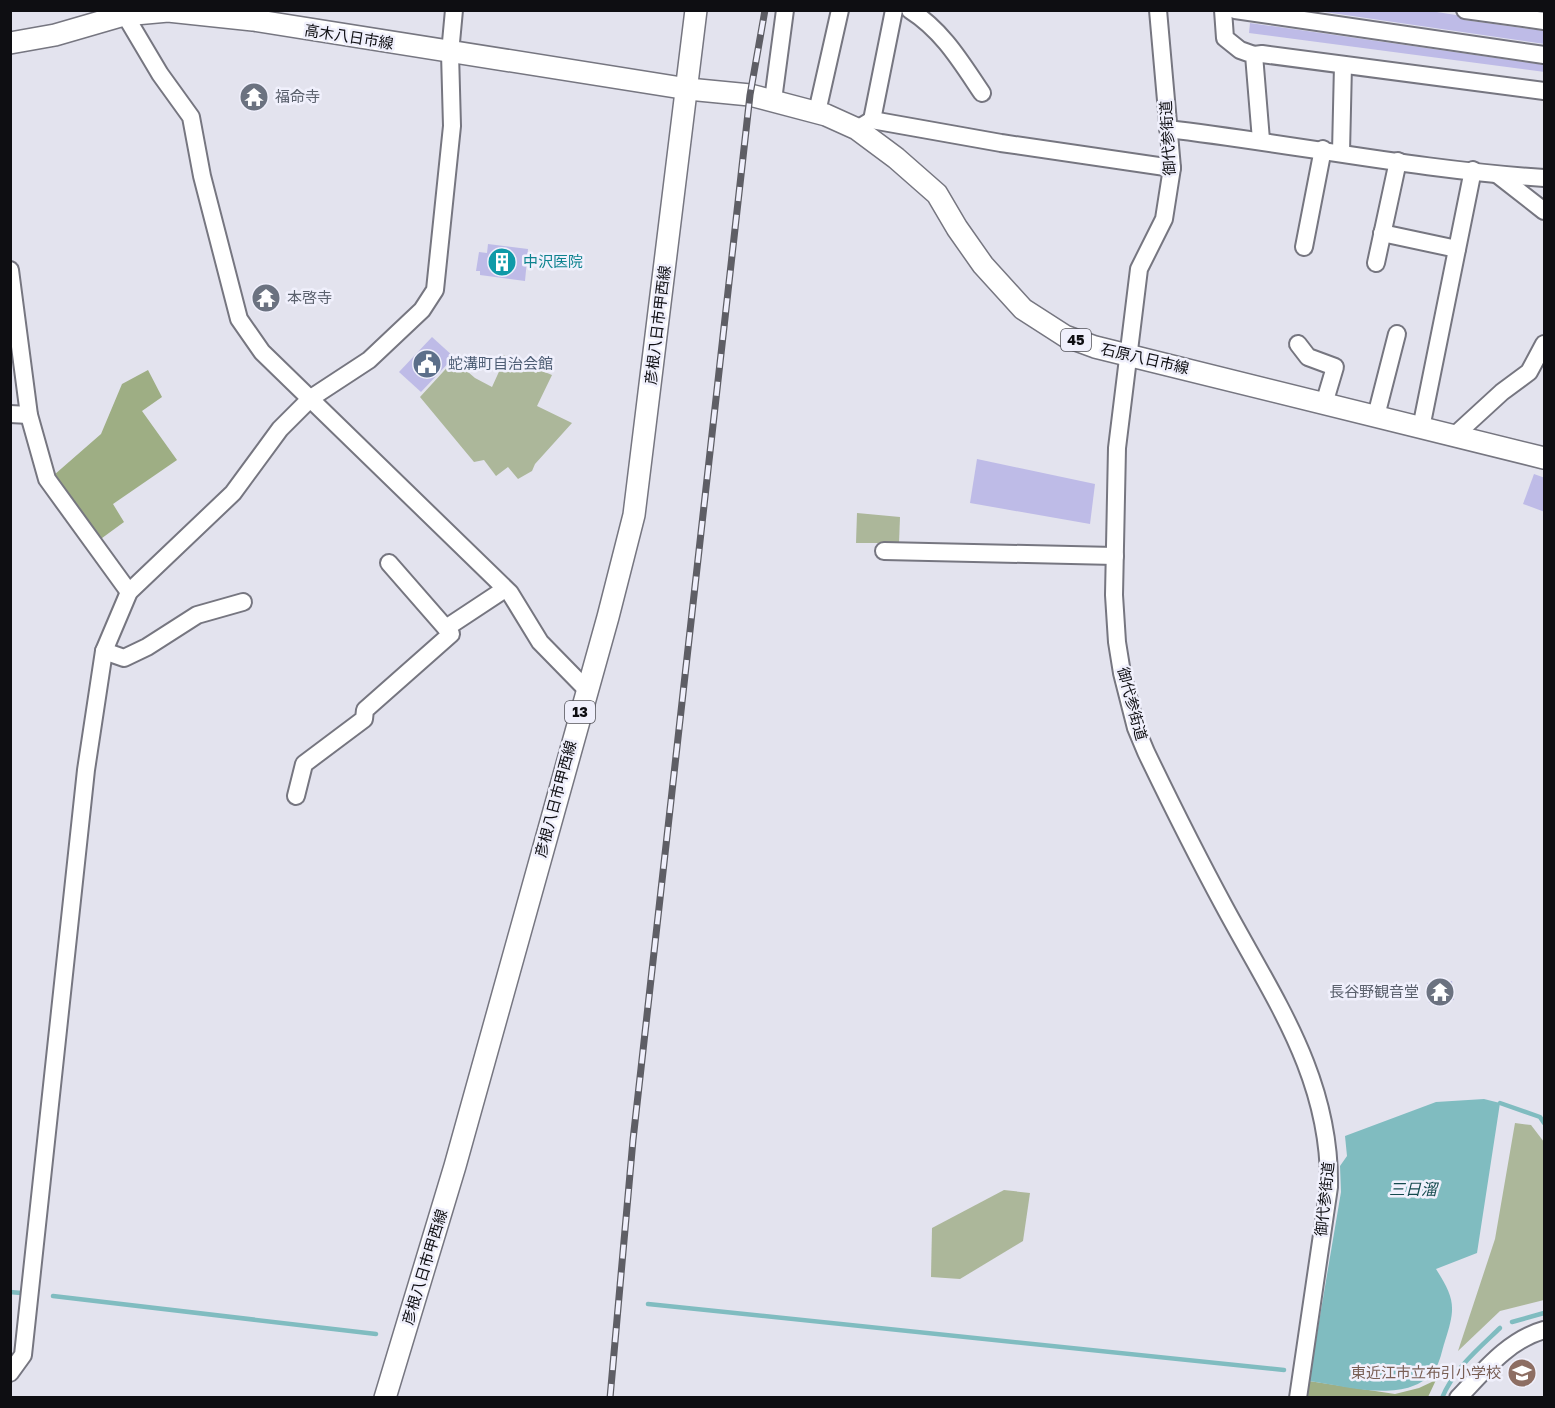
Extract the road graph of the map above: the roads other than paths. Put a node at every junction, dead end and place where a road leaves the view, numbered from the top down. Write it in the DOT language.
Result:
graph roads {
  1 [pos="454,10"];
  2 [pos="696,10"];
  3 [pos="785,10"];
  4 [pos="840,10"];
  5 [pos="894,10"];
  6 [pos="910,10"];
  7 [pos="1158,10"];
  8 [pos="1223,10"];
  9 [pos="1235,10"];
  10 [pos="1465,10"];
  11 [pos="123,13"];
  12 [pos="1545,21"];
  13 [pos="10,43"];
  14 [pos="450,53"];
  15 [pos="1254,55"];
  16 [pos="1545,55"];
  17 [pos="1343,64"];
  18 [pos="688,89"];
  19 [pos="1545,91"];
  20 [pos="982,93"];
  21 [pos="773,100"];
  22 [pos="817,112"];
  23 [pos="865,124"];
  24 [pos="1168,129"];
  25 [pos="1261,140"];
  26 [pos="1323,149"];
  27 [pos="1341,152"];
  28 [pos="1398,161"];
  29 [pos="1172,168"];
  30 [pos="1473,170"];
  31 [pos="1498,175"];
  32 [pos="1545,178"];
  33 [pos="1545,211"];
  34 [pos="1382,233"];
  35 [pos="1304,247"];
  36 [pos="1457,249"];
  37 [pos="1376,262"];
  38 [pos="10,270"];
  39 [pos="1397,334"];
  40 [pos="1298,344"];
  41 [pos="1545,344"];
  42 [pos="1129,354"];
  43 [pos="311,398"];
  44 [pos="1324,404"];
  45 [pos="10,414"];
  46 [pos="29,416"];
  47 [pos="1376,417"];
  48 [pos="1421,428"];
  49 [pos="1454,436"];
  50 [pos="1545,458"];
  51 [pos="884,551"];
  52 [pos="1115,555"];
  53 [pos="389,563"];
  54 [pos="505,589"];
  55 [pos="129,592"];
  56 [pos="243,602"];
  57 [pos="446,628"];
  58 [pos="104,651"];
  59 [pos="586,689"];
  60 [pos="296,796"];
  61 [pos="1545,1330"];
  62 [pos="10,1373"];
  63 [pos="385,1398"];
  64 [pos="1298,1398"];
  65 [pos="1458,1398"];
  1 -- 14 [label="street"];
  2 -- 18 [label="main road, 彦根八日市甲西線 / 13"];
  3 -- 21 [label="street"];
  4 -- 22 [label="street"];
  5 -- 23 [label="street"];
  6 -- 20 [label="street"];
  7 -- 24 [label="street, 御代参街道"];
  8 -- 15 [label="street"];
  9 -- 16 [label="street"];
  10 -- 12 [label="street"];
  11 -- 13 [label="main road, 高木八日市線"];
  11 -- 14 [label="main road, 高木八日市線"];
  11 -- 43 [label="street"];
  14 -- 18 [label="main road, 高木八日市線"];
  14 -- 43 [label="street"];
  15 -- 17 [label="street"];
  15 -- 25 [label="street"];
  17 -- 19 [label="street"];
  17 -- 27 [label="street"];
  18 -- 21 [label="main road, 石原八日市線 / 45"];
  18 -- 59 [label="main road, 彦根八日市甲西線 / 13"];
  21 -- 22 [label="main road, 石原八日市線 / 45"];
  22 -- 23 [label="main road, 石原八日市線 / 45"];
  23 -- 29 [label="street"];
  23 -- 42 [label="main road, 石原八日市線 / 45"];
  24 -- 25 [label="street"];
  24 -- 29 [label="street, 御代参街道"];
  25 -- 26 [label="street"];
  26 -- 27 [label="street"];
  26 -- 35 [label="street"];
  27 -- 28 [label="street"];
  28 -- 30 [label="street"];
  28 -- 34 [label="street"];
  29 -- 42 [label="street, 御代参街道"];
  30 -- 31 [label="street"];
  30 -- 36 [label="street"];
  31 -- 32 [label="street"];
  31 -- 33 [label="street"];
  34 -- 36 [label="street"];
  34 -- 37 [label="street"];
  36 -- 48 [label="street"];
  38 -- 46 [label="street"];
  39 -- 47 [label="street"];
  40 -- 44 [label="street"];
  41 -- 49 [label="street"];
  42 -- 44 [label="main road, 石原八日市線 / 45"];
  42 -- 52 [label="street, 御代参街道"];
  43 -- 54 [label="street"];
  43 -- 55 [label="street"];
  44 -- 47 [label="main road, 石原八日市線 / 45"];
  45 -- 46 [label="street"];
  46 -- 55 [label="street"];
  47 -- 48 [label="main road, 石原八日市線 / 45"];
  48 -- 49 [label="main road, 石原八日市線 / 45"];
  49 -- 50 [label="main road, 石原八日市線 / 45"];
  51 -- 52 [label="street"];
  52 -- 64 [label="street, 御代参街道"];
  53 -- 57 [label="street"];
  54 -- 57 [label="street"];
  54 -- 59 [label="street"];
  55 -- 58 [label="street"];
  56 -- 58 [label="street"];
  57 -- 60 [label="street"];
  58 -- 62 [label="street"];
  59 -- 63 [label="main road, 彦根八日市甲西線 / 13"];
  61 -- 65 [label="street"];
}
